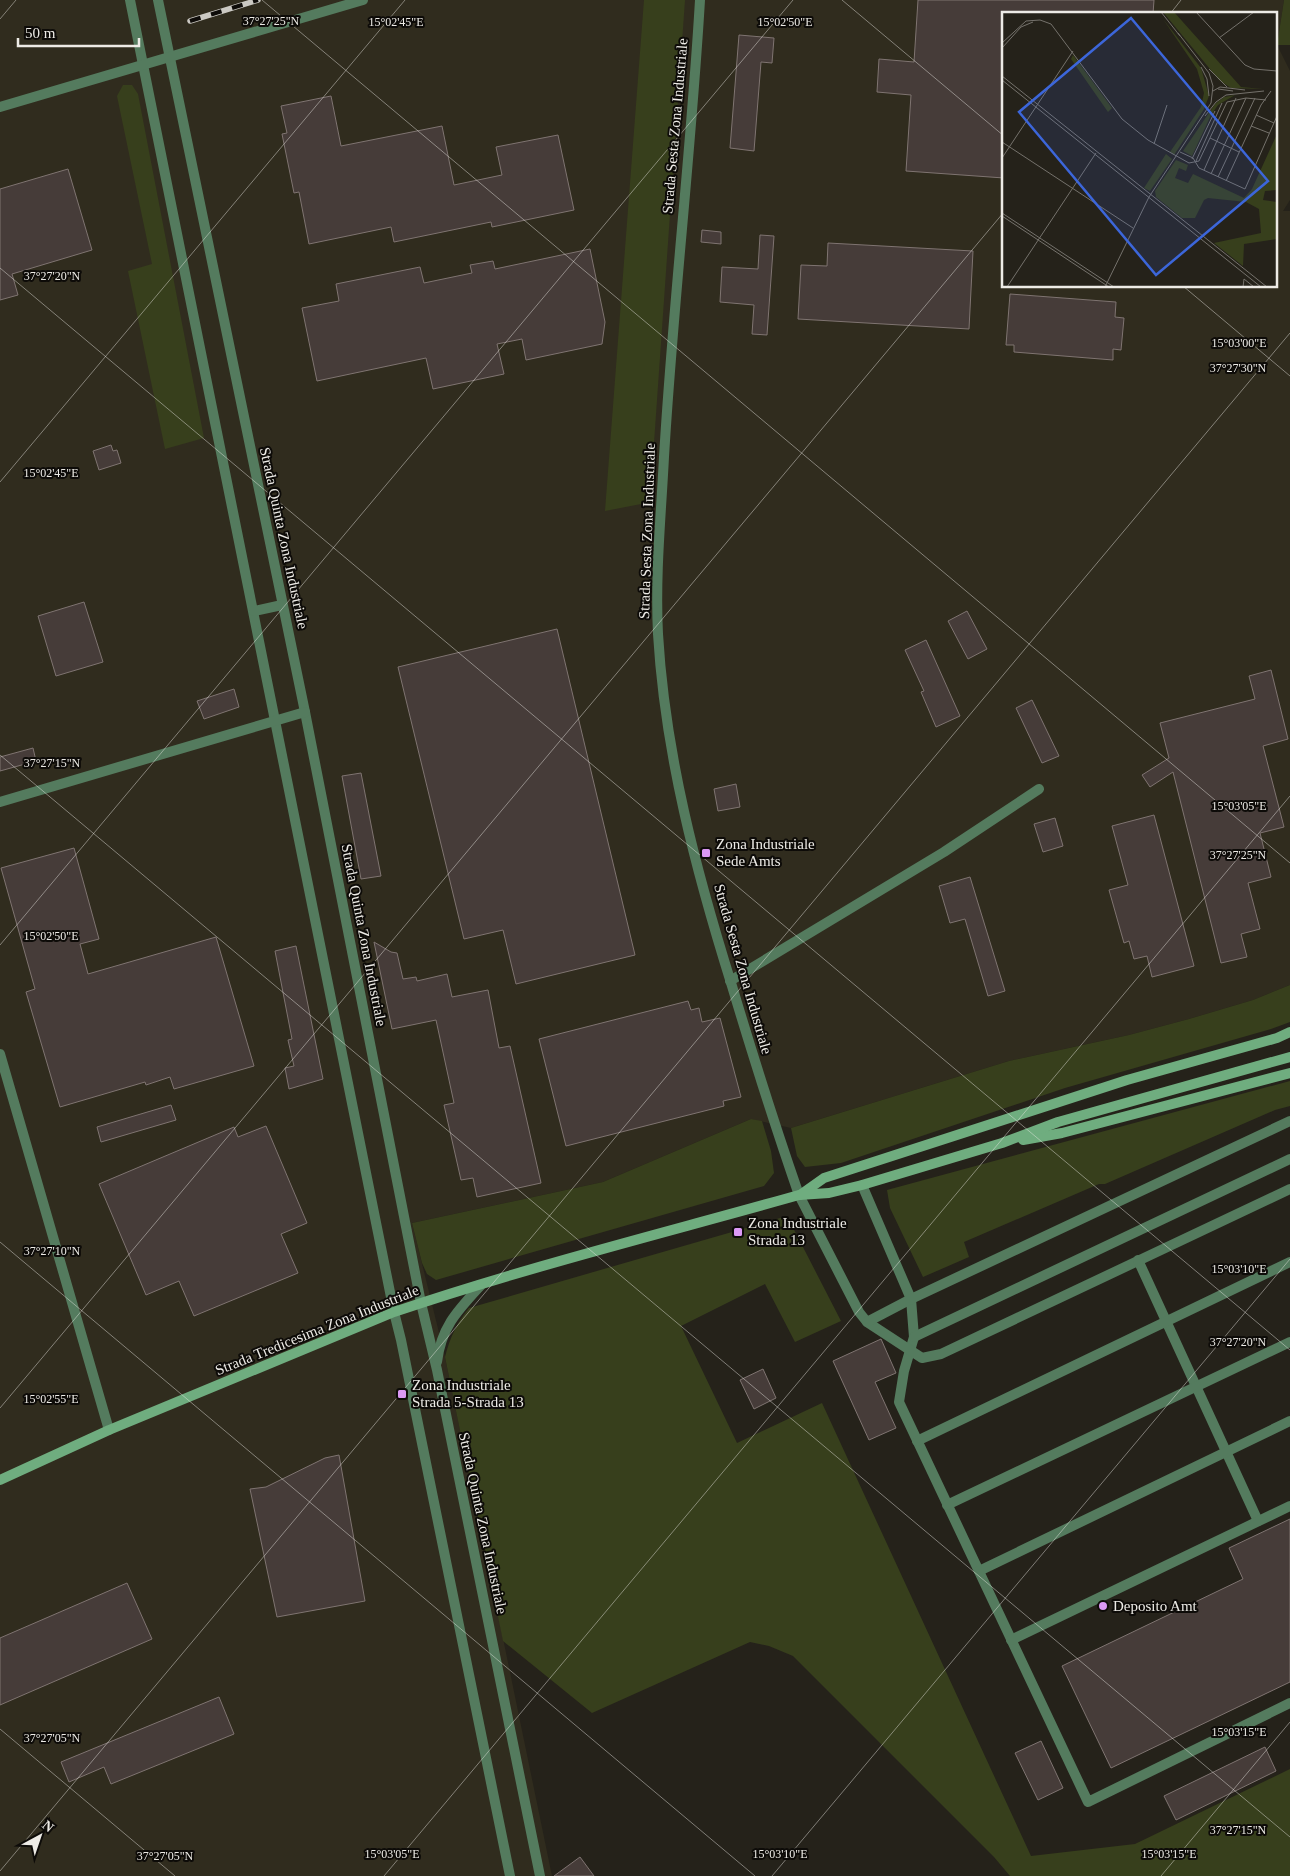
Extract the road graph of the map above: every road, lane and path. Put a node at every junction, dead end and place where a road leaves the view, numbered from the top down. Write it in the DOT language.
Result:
graph roads {
  1 [pos="130,0"];
  2 [pos="158,0"];
  3 [pos="363,0"];
  4 [pos="700,0"];
  5 [pos="169,57"];
  6 [pos="144,65"];
  7 [pos="0,107"];
  8 [pos="282,605"];
  9 [pos="254,611"];
  10 [pos="305,712"];
  11 [pos="276,720"];
  12 [pos="1039,789"];
  13 [pos="0,802"];
  14 [pos="730,981"];
  15 [pos="1290,1032"];
  16 [pos="0,1054"];
  17 [pos="1290,1057"];
  18 [pos="1290,1073"];
  19 [pos="1290,1121"];
  20 [pos="1002,1143"];
  21 [pos="1290,1158"];
  22 [pos="862,1185"];
  23 [pos="1290,1189"];
  24 [pos="799,1195"];
  25 [pos="1138,1260"];
  26 [pos="1290,1262"];
  27 [pos="481,1285"];
  28 [pos="911,1299"];
  29 [pos="421,1303"];
  30 [pos="394,1312"];
  31 [pos="867,1322"];
  32 [pos="1166,1322"];
  33 [pos="914,1337"];
  34 [pos="1290,1342"];
  35 [pos="910,1352"];
  36 [pos="437,1370"];
  37 [pos="1196,1386"];
  38 [pos="1290,1421"];
  39 [pos="110,1430"];
  40 [pos="917,1441"];
  41 [pos="1226,1451"];
  42 [pos="0,1480"];
  43 [pos="947,1505"];
  44 [pos="1290,1506"];
  45 [pos="1258,1521"];
  46 [pos="979,1572"];
  47 [pos="1011,1640"];
  48 [pos="1290,1703"];
  49 [pos="510,1876"];
  50 [pos="540,1876"];
  1 -- 6 [label="street"];
  2 -- 5 [label="street, Strada Quinta Zona Industriale"];
  3 -- 5 [label="street"];
  4 -- 14 [label="street, Strada Sesta Zona Industriale"];
  5 -- 6 [label="street"];
  5 -- 8 [label="street, Strada Quinta Zona Industriale"];
  6 -- 7 [label="street"];
  6 -- 9 [label="street"];
  8 -- 9 [label="street"];
  8 -- 10 [label="street, Strada Quinta Zona Industriale"];
  9 -- 11 [label="street"];
  10 -- 11 [label="street"];
  10 -- 29 [label="street, Strada Quinta Zona Industriale"];
  11 -- 13 [label="street"];
  11 -- 30 [label="street"];
  12 -- 14 [label="street"];
  14 -- 24 [label="street, Strada Sesta Zona Industriale"];
  15 -- 24 [label="main road"];
  16 -- 39 [label="street"];
  17 -- 20 [label="main road"];
  18 -- 20 [label="main road"];
  19 -- 28 [label="street"];
  20 -- 22 [label="main road"];
  21 -- 33 [label="street"];
  22 -- 24 [label="main road"];
  22 -- 28 [label="street"];
  23 -- 25 [label="street"];
  24 -- 27 [label="main road, Strada Tredicesima Zona Industriale"];
  24 -- 31 [label="street, Strada Sesta Zona Industriale"];
  25 -- 32 [label="street"];
  25 -- 35 [label="street"];
  26 -- 32 [label="street"];
  27 -- 29 [label="main road, Strada Tredicesima Zona Industriale"];
  27 -- 36 [label="street"];
  28 -- 31 [label="street"];
  28 -- 33 [label="street"];
  29 -- 30 [label="main road, Strada Tredicesima Zona Industriale"];
  29 -- 36 [label="street, Strada Quinta Zona Industriale"];
  30 -- 39 [label="main road, Strada Tredicesima Zona Industriale"];
  30 -- 49 [label="street"];
  31 -- 35 [label="street"];
  32 -- 37 [label="street"];
  32 -- 40 [label="street"];
  33 -- 35 [label="street"];
  34 -- 37 [label="street"];
  35 -- 40 [label="street"];
  36 -- 50 [label="street, Strada Quinta Zona Industriale"];
  37 -- 41 [label="street"];
  37 -- 43 [label="street"];
  38 -- 41 [label="street"];
  39 -- 42 [label="main road, Strada Tredicesima Zona Industriale"];
  40 -- 43 [label="street"];
  41 -- 45 [label="street"];
  41 -- 46 [label="street"];
  43 -- 46 [label="street"];
  44 -- 45 [label="street"];
  45 -- 47 [label="street"];
  46 -- 47 [label="street"];
  47 -- 48 [label="street"];
}
